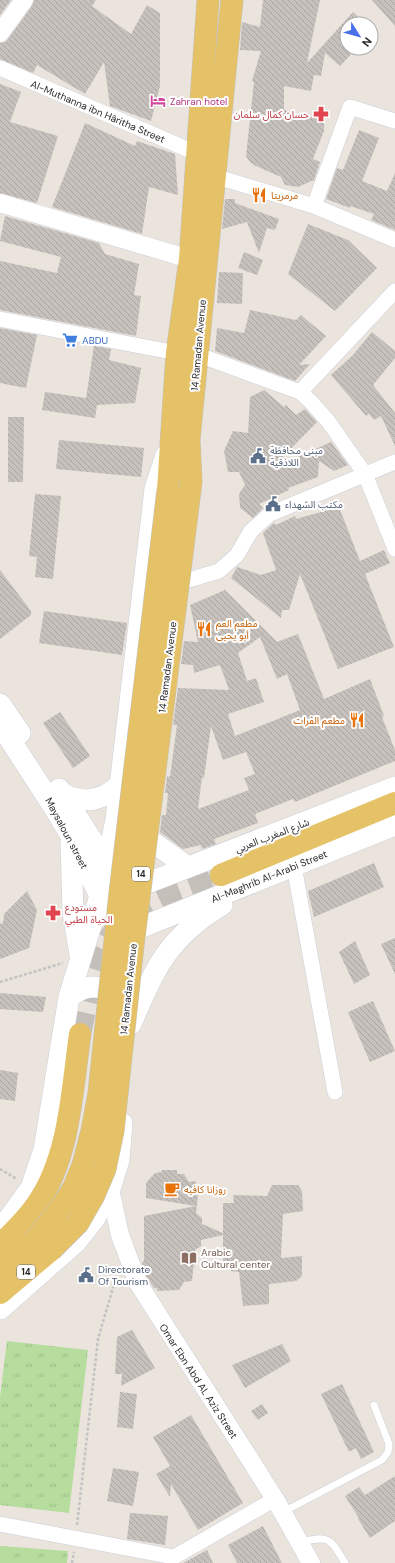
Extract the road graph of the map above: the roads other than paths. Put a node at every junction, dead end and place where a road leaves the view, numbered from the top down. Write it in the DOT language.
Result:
graph roads {
  1 [pos="24,0"];
  2 [pos="208,0"];
  3 [pos="232,0"];
  4 [pos="0,32"];
  5 [pos="0,68"];
  6 [pos="395,121"];
  7 [pos="196,153"];
  8 [pos="214,176"];
  9 [pos="0,204"];
  10 [pos="314,206"];
  11 [pos="395,240"];
  12 [pos="190,259"];
  13 [pos="395,291"];
  14 [pos="0,319"];
  15 [pos="187,354"];
  16 [pos="300,392"];
  17 [pos="180,441"];
  18 [pos="395,462"];
  19 [pos="365,474"];
  20 [pos="395,549"];
  21 [pos="186,581"];
  22 [pos="0,704"];
  23 [pos="0,724"];
  24 [pos="122,782"];
  25 [pos="395,787"];
  26 [pos="62,794"];
  27 [pos="395,803"];
  28 [pos="395,824"];
  29 [pos="71,836"];
  30 [pos="151,841"];
  31 [pos="107,863"];
  32 [pos="294,866"];
  33 [pos="188,867"];
  34 [pos="221,875"];
  35 [pos="272,875"];
  36 [pos="150,882"];
  37 [pos="100,896"];
  38 [pos="142,927"];
  39 [pos="80,958"];
  40 [pos="69,997"];
  41 [pos="131,1024"];
  42 [pos="80,1034"];
  43 [pos="335,1092"];
  44 [pos="110,1189"];
  45 [pos="0,1229"];
  46 [pos="0,1245"];
  47 [pos="43,1245"];
  48 [pos="0,1269"];
  49 [pos="0,1293"];
  50 [pos="0,1309"];
  51 [pos="374,1405"];
  52 [pos="278,1506"];
  53 [pos="0,1524"];
  54 [pos="299,1542"];
  55 [pos="175,1560"];
  56 [pos="311,1563"];
  57 [pos="345,1563"];
  1 -- 4 [label="street"];
  2 -- 7 [label="main road, 14 Ramadan Avenue"];
  3 -- 8 [label="main road, 14 Ramadan Avenue"];
  5 -- 7 [label="street, Al-Muthanna ibn Hâritha Street"];
  6 -- 10 [label="street"];
  7 -- 12 [label="main road, 14 Ramadan Avenue"];
  8 -- 10 [label="street"];
  8 -- 15 [label="main road, 14 Ramadan Avenue"];
  9 -- 12 [label="street"];
  10 -- 11 [label="street"];
  12 -- 15 [label="main road, 14 Ramadan Avenue"];
  13 -- 16 [label="street"];
  14 -- 15 [label="street"];
  15 -- 16 [label="street"];
  15 -- 17 [label="main road, 14 Ramadan Avenue"];
  16 -- 19 [label="street"];
  17 -- 21 [label="main road"];
  17 -- 24 [label="main road"];
  17 -- 47 [label="main road, 14 Ramadan Avenue / 14, bridge"];
  17 -- 47 [label="main road, 14 Ramadan Avenue / 14, bridge"];
  18 -- 19 [label="street"];
  19 -- 20 [label="street"];
  19 -- 21 [label="street"];
  21 -- 30 [label="main road"];
  22 -- 26 [label="main road, Maysaloun street"];
  23 -- 29 [label="main road, Maysaloun street"];
  24 -- 26 [label="main road"];
  24 -- 31 [label="main road"];
  25 -- 33 [label="main road, شارع المغرب العربي"];
  26 -- 31 [label="main road, Maysaloun street"];
  27 -- 34 [label="main road"];
  28 -- 32 [label="main road, Al-Maghrib Al-Arabi Street"];
  29 -- 37 [label="main road, Maysaloun street"];
  29 -- 39 [label="main road"];
  30 -- 33 [label="main road"];
  30 -- 36 [label="main road"];
  31 -- 36 [label="main road, Maysaloun street"];
  31 -- 37 [label="main road"];
  32 -- 35 [label="main road, Al-Maghrib Al-Arabi Street"];
  32 -- 43 [label="street"];
  33 -- 36 [label="main road, شارع المغرب العربي"];
  35 -- 38 [label="main road, Al-Maghrib Al-Arabi Street"];
  35 -- 41 [label="main road"];
  36 -- 38 [label="main road"];
  37 -- 38 [label="main road, Maysaloun street"];
  37 -- 39 [label="main road"];
  38 -- 41 [label="main road"];
  39 -- 40 [label="main road"];
  40 -- 41 [label="main road"];
  40 -- 45 [label="main road"];
  41 -- 44 [label="main road"];
  42 -- 46 [label="main road"];
  44 -- 50 [label="main road"];
  44 -- 52 [label="street, Omar Ebn Abd AL Aziz Street"];
  47 -- 48 [label="main road, 14 Ramadan Avenue / 14"];
  47 -- 49 [label="main road, 14 Ramadan Avenue / 14"];
  51 -- 52 [label="lane"];
  52 -- 54 [label="street, Omar Ebn Abd AL Aziz Street"];
  52 -- 55 [label="street"];
  53 -- 55 [label="street"];
  54 -- 56 [label="street, Omar Ebn Abd AL Aziz Street"];
  54 -- 57 [label="lane"];
}
